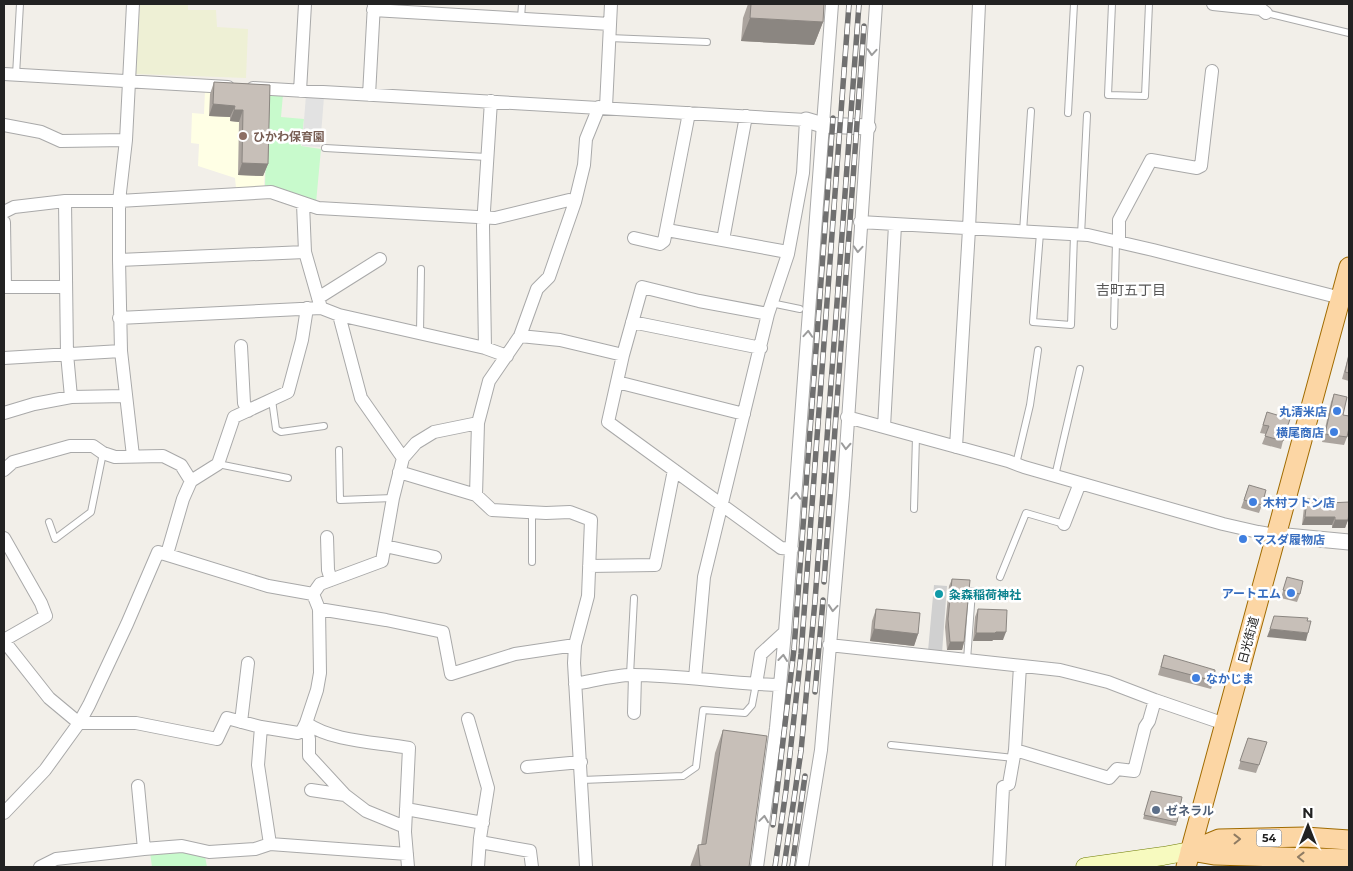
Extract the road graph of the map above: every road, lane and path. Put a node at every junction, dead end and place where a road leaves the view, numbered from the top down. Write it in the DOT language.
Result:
graph roads {
  1 [pos="20,4"];
  2 [pos="133,4"];
  3 [pos="306,4"];
  4 [pos="522,4"];
  5 [pos="611,4"];
  6 [pos="832,4"];
  7 [pos="876,4"];
  8 [pos="979,4"];
  9 [pos="1074,4"];
  10 [pos="1112,4"];
  11 [pos="1149,4"];
  12 [pos="1213,4"];
  13 [pos="373,7"];
  14 [pos="1263,8"];
  15 [pos="521,18"];
  16 [pos="610,24"];
  17 [pos="1349,33"];
  18 [pos="610,38"];
  19 [pos="707,42"];
  20 [pos="1212,71"];
  21 [pos="10,75"];
  22 [pos="130,81"];
  23 [pos="300,91"];
  24 [pos="369,94"];
  25 [pos="491,101"];
  26 [pos="602,107"];
  27 [pos="1031,112"];
  28 [pos="689,113"];
  29 [pos="1068,113"];
  30 [pos="1087,115"];
  31 [pos="746,116"];
  32 [pos="806,120"];
  33 [pos="4,125"];
  34 [pos="823,125"];
  35 [pos="868,127"];
  36 [pos="126,140"];
  37 [pos="325,148"];
  38 [pos="487,157"];
  39 [pos="65,201"];
  40 [pos="119,201"];
  41 [pos="575,202"];
  42 [pos="303,204"];
  43 [pos="4,212"];
  44 [pos="483,217"];
  45 [pos="4,222"];
  46 [pos="860,222"];
  47 [pos="895,224"];
  48 [pos="969,229"];
  49 [pos="666,230"];
  50 [pos="1023,232"];
  51 [pos="1040,234"];
  52 [pos="1078,235"];
  53 [pos="634,238"];
  54 [pos="723,240"];
  55 [pos="1117,241"];
  56 [pos="305,252"];
  57 [pos="788,254"];
  58 [pos="380,259"];
  59 [pos="119,260"];
  60 [pos="1349,267"];
  61 [pos="421,269"];
  62 [pos="4,287"];
  63 [pos="66,287"];
  64 [pos="1341,298"];
  65 [pos="320,303"];
  66 [pos="307,308"];
  67 [pos="770,309"];
  68 [pos="800,309"];
  69 [pos="338,315"];
  70 [pos="119,318"];
  71 [pos="632,322"];
  72 [pos="1114,326"];
  73 [pos="420,332"];
  74 [pos="520,336"];
  75 [pos="241,346"];
  76 [pos="485,348"];
  77 [pos="761,348"];
  78 [pos="1038,350"];
  79 [pos="121,351"];
  80 [pos="67,354"];
  81 [pos="624,355"];
  82 [pos="507,356"];
  83 [pos="4,358"];
  84 [pos="1080,369"];
  85 [pos="617,382"];
  86 [pos="126,396"];
  87 [pos="71,397"];
  88 [pos="272,400"];
  89 [pos="248,410"];
  90 [pos="4,413"];
  91 [pos="744,414"];
  92 [pos="847,417"];
  93 [pos="478,423"];
  94 [pos="324,426"];
  95 [pos="884,428"];
  96 [pos="916,436"];
  97 [pos="956,447"];
  98 [pos="339,450"];
  99 [pos="103,453"];
  100 [pos="133,456"];
  101 [pos="403,458"];
  102 [pos="218,464"];
  103 [pos="1016,464"];
  104 [pos="4,470"];
  105 [pos="674,470"];
  106 [pos="400,472"];
  107 [pos="1055,476"];
  108 [pos="288,478"];
  109 [pos="191,481"];
  110 [pos="1080,483"];
  111 [pos="476,495"];
  112 [pos="394,498"];
  113 [pos="721,505"];
  114 [pos="914,509"];
  115 [pos="532,512"];
  116 [pos="48,522"];
  117 [pos="1064,524"];
  118 [pos="1276,535"];
  119 [pos="327,537"];
  120 [pos="4,538"];
  121 [pos="1349,542"];
  122 [pos="385,546"];
  123 [pos="792,548"];
  124 [pos="167,554"];
  125 [pos="435,557"];
  126 [pos="532,562"];
  127 [pos="589,566"];
  128 [pos="1000,577"];
  129 [pos="330,580"];
  130 [pos="972,591"];
  131 [pos="313,594"];
  132 [pos="634,598"];
  133 [pos="319,609"];
  134 [pos="785,632"];
  135 [pos="4,641"];
  136 [pos="575,645"];
  137 [pos="829,645"];
  138 [pos="967,660"];
  139 [pos="248,663"];
  140 [pos="1020,666"];
  141 [pos="632,675"];
  142 [pos="695,678"];
  143 [pos="575,684"];
  144 [pos="756,684"];
  145 [pos="780,685"];
  146 [pos="1155,700"];
  147 [pos="634,713"];
  148 [pos="468,719"];
  149 [pos="241,722"];
  150 [pos="79,723"];
  151 [pos="306,723"];
  152 [pos="1225,724"];
  153 [pos="261,726"];
  154 [pos="890,745"];
  155 [pos="1014,754"];
  156 [pos="581,762"];
  157 [pos="527,768"];
  158 [pos="582,780"];
  159 [pos="138,786"];
  160 [pos="312,790"];
  161 [pos="345,795"];
  162 [pos="406,809"];
  163 [pos="4,813"];
  164 [pos="483,823"];
  165 [pos="405,827"];
  166 [pos="1349,840"];
  167 [pos="480,842"];
  168 [pos="270,844"];
  169 [pos="144,849"];
  170 [pos="407,854"];
  171 [pos="1349,858"];
  172 [pos="1188,859"];
  173 [pos="40,867"];
  174 [pos="408,867"];
  175 [pos="478,867"];
  176 [pos="532,867"];
  177 [pos="586,867"];
  178 [pos="756,867"];
  179 [pos="802,867"];
  180 [pos="999,867"];
  181 [pos="1085,867"];
  1 -- 21 [label="lane"];
  2 -- 22 [label="street"];
  3 -- 23 [label="street"];
  4 -- 15 [label="lane"];
  5 -- 16 [label="street"];
  6 -- 34 [label="street"];
  7 -- 35 [label="street, one-way"];
  8 -- 48 [label="street"];
  9 -- 29 [label="lane"];
  10 -- 11 [label="lane"];
  12 -- 14 [label="street"];
  13 -- 15 [label="street"];
  13 -- 24 [label="street"];
  14 -- 17 [label="lane"];
  15 -- 16 [label="street"];
  16 -- 18 [label="street"];
  18 -- 19 [label="lane"];
  18 -- 26 [label="street"];
  20 -- 55 [label="street"];
  21 -- 22 [label="street"];
  22 -- 23 [label="street"];
  22 -- 36 [label="street"];
  23 -- 24 [label="street"];
  24 -- 25 [label="street"];
  25 -- 26 [label="street"];
  25 -- 38 [label="street"];
  26 -- 28 [label="street"];
  26 -- 41 [label="street"];
  27 -- 50 [label="lane"];
  28 -- 31 [label="street"];
  28 -- 49 [label="street"];
  30 -- 52 [label="lane"];
  31 -- 32 [label="street"];
  31 -- 54 [label="street"];
  32 -- 34 [label="street"];
  32 -- 57 [label="street"];
  33 -- 36 [label="street"];
  34 -- 35 [label="street"];
  123 -- 34 [label="street, one-way"];
  35 -- 46 [label="street"];
  36 -- 40 [label="street"];
  37 -- 38 [label="lane"];
  38 -- 44 [label="street"];
  39 -- 40 [label="street"];
  39 -- 43 [label="street"];
  39 -- 63 [label="street"];
  40 -- 42 [label="street"];
  40 -- 59 [label="street"];
  41 -- 44 [label="street"];
  41 -- 74 [label="street"];
  42 -- 44 [label="street"];
  42 -- 56 [label="street"];
  44 -- 76 [label="street"];
  45 -- 62 [label="street"];
  46 -- 47 [label="street"];
  46 -- 92 [label="street, one-way"];
  47 -- 48 [label="street"];
  47 -- 95 [label="street"];
  48 -- 50 [label="street"];
  48 -- 97 [label="street"];
  49 -- 53 [label="street"];
  49 -- 54 [label="street"];
  50 -- 51 [label="street"];
  51 -- 52 [label="street"];
  51 -- 52 [label="lane"];
  52 -- 55 [label="street"];
  54 -- 57 [label="street"];
  55 -- 64 [label="street"];
  55 -- 72 [label="lane"];
  56 -- 59 [label="street"];
  56 -- 65 [label="street"];
  57 -- 67 [label="street"];
  58 -- 65 [label="street"];
  59 -- 70 [label="street"];
  60 -- 64 [label="main road, 日光街道"];
  61 -- 73 [label="lane"];
  62 -- 63 [label="street"];
  63 -- 80 [label="street"];
  64 -- 118 [label="main road, 日光街道"];
  65 -- 66 [label="street"];
  65 -- 69 [label="street"];
  66 -- 70 [label="street"];
  66 -- 88 [label="street"];
  67 -- 68 [label="lane"];
  67 -- 71 [label="street"];
  67 -- 77 [label="street"];
  69 -- 73 [label="street"];
  69 -- 101 [label="street"];
  70 -- 79 [label="street"];
  71 -- 77 [label="street"];
  71 -- 81 [label="street"];
  73 -- 76 [label="street"];
  74 -- 81 [label="street"];
  74 -- 82 [label="street"];
  75 -- 89 [label="street"];
  76 -- 82 [label="street"];
  77 -- 91 [label="street"];
  78 -- 103 [label="lane"];
  79 -- 80 [label="street"];
  79 -- 86 [label="street"];
  80 -- 83 [label="street"];
  80 -- 87 [label="street"];
  81 -- 85 [label="street"];
  82 -- 93 [label="street"];
  84 -- 107 [label="lane"];
  85 -- 91 [label="street"];
  85 -- 105 [label="street"];
  86 -- 87 [label="street"];
  86 -- 100 [label="street"];
  87 -- 90 [label="street"];
  88 -- 89 [label="street"];
  88 -- 94 [label="lane"];
  89 -- 102 [label="street"];
  91 -- 113 [label="street"];
  92 -- 95 [label="street"];
  92 -- 137 [label="street, one-way"];
  93 -- 101 [label="street"];
  93 -- 111 [label="street"];
  95 -- 96 [label="street"];
  96 -- 97 [label="street"];
  96 -- 114 [label="lane"];
  97 -- 103 [label="street"];
  98 -- 112 [label="lane"];
  99 -- 100 [label="street"];
  99 -- 104 [label="street"];
  99 -- 116 [label="lane"];
  100 -- 109 [label="street"];
  101 -- 106 [label="street"];
  102 -- 108 [label="lane"];
  102 -- 109 [label="street"];
  103 -- 107 [label="street"];
  105 -- 113 [label="street"];
  105 -- 127 [label="street"];
  106 -- 111 [label="street"];
  106 -- 112 [label="street"];
  107 -- 110 [label="street"];
  109 -- 124 [label="street"];
  110 -- 117 [label="street"];
  110 -- 118 [label="street"];
  111 -- 115 [label="street"];
  112 -- 122 [label="street"];
  113 -- 123 [label="street"];
  113 -- 142 [label="street"];
  115 -- 126 [label="lane"];
  115 -- 127 [label="street"];
  117 -- 128 [label="lane"];
  118 -- 121 [label="street"];
  118 -- 152 [label="main road, 日光街道"];
  119 -- 129 [label="street"];
  120 -- 135 [label="street"];
  122 -- 125 [label="street"];
  122 -- 129 [label="street"];
  123 -- 134 [label="street"];
  124 -- 131 [label="street"];
  124 -- 150 [label="street"];
  127 -- 136 [label="street"];
  129 -- 131 [label="street"];
  130 -- 138 [label="lane"];
  131 -- 133 [label="street"];
  132 -- 141 [label="lane"];
  133 -- 136 [label="street"];
  133 -- 151 [label="street"];
  134 -- 144 [label="street"];
  145 -- 134 [label="street, one-way"];
  135 -- 150 [label="street"];
  136 -- 143 [label="street"];
  137 -- 138 [label="street"];
  137 -- 179 [label="street"];
  138 -- 140 [label="street"];
  139 -- 149 [label="street"];
  140 -- 146 [label="street"];
  140 -- 155 [label="street"];
  141 -- 142 [label="street"];
  141 -- 143 [label="street"];
  141 -- 147 [label="street"];
  142 -- 144 [label="street"];
  143 -- 156 [label="street"];
  144 -- 145 [label="street"];
  144 -- 158 [label="lane"];
  178 -- 145 [label="street, one-way"];
  146 -- 152 [label="street"];
  146 -- 155 [label="street"];
  148 -- 164 [label="street"];
  149 -- 150 [label="street"];
  149 -- 153 [label="street"];
  150 -- 163 [label="street"];
  151 -- 153 [label="street"];
  151 -- 161 [label="street"];
  151 -- 162 [label="street"];
  152 -- 172 [label="main road, 日光街道"];
  153 -- 168 [label="street"];
  154 -- 155 [label="lane"];
  155 -- 180 [label="street"];
  156 -- 157 [label="street"];
  156 -- 158 [label="street"];
  158 -- 177 [label="street"];
  159 -- 169 [label="street"];
  160 -- 161 [label="street"];
  161 -- 165 [label="street"];
  162 -- 164 [label="street"];
  162 -- 165 [label="street"];
  164 -- 167 [label="street"];
  165 -- 170 [label="street"];
  172 -- 166 [label="main road, 54, one-way"];
  167 -- 175 [label="street"];
  167 -- 176 [label="street"];
  168 -- 169 [label="street"];
  168 -- 170 [label="street"];
  169 -- 173 [label="street"];
  170 -- 174 [label="street"];
  171 -- 172 [label="main road, 54, one-way"];
  172 -- 181 [label="main road"];
}
